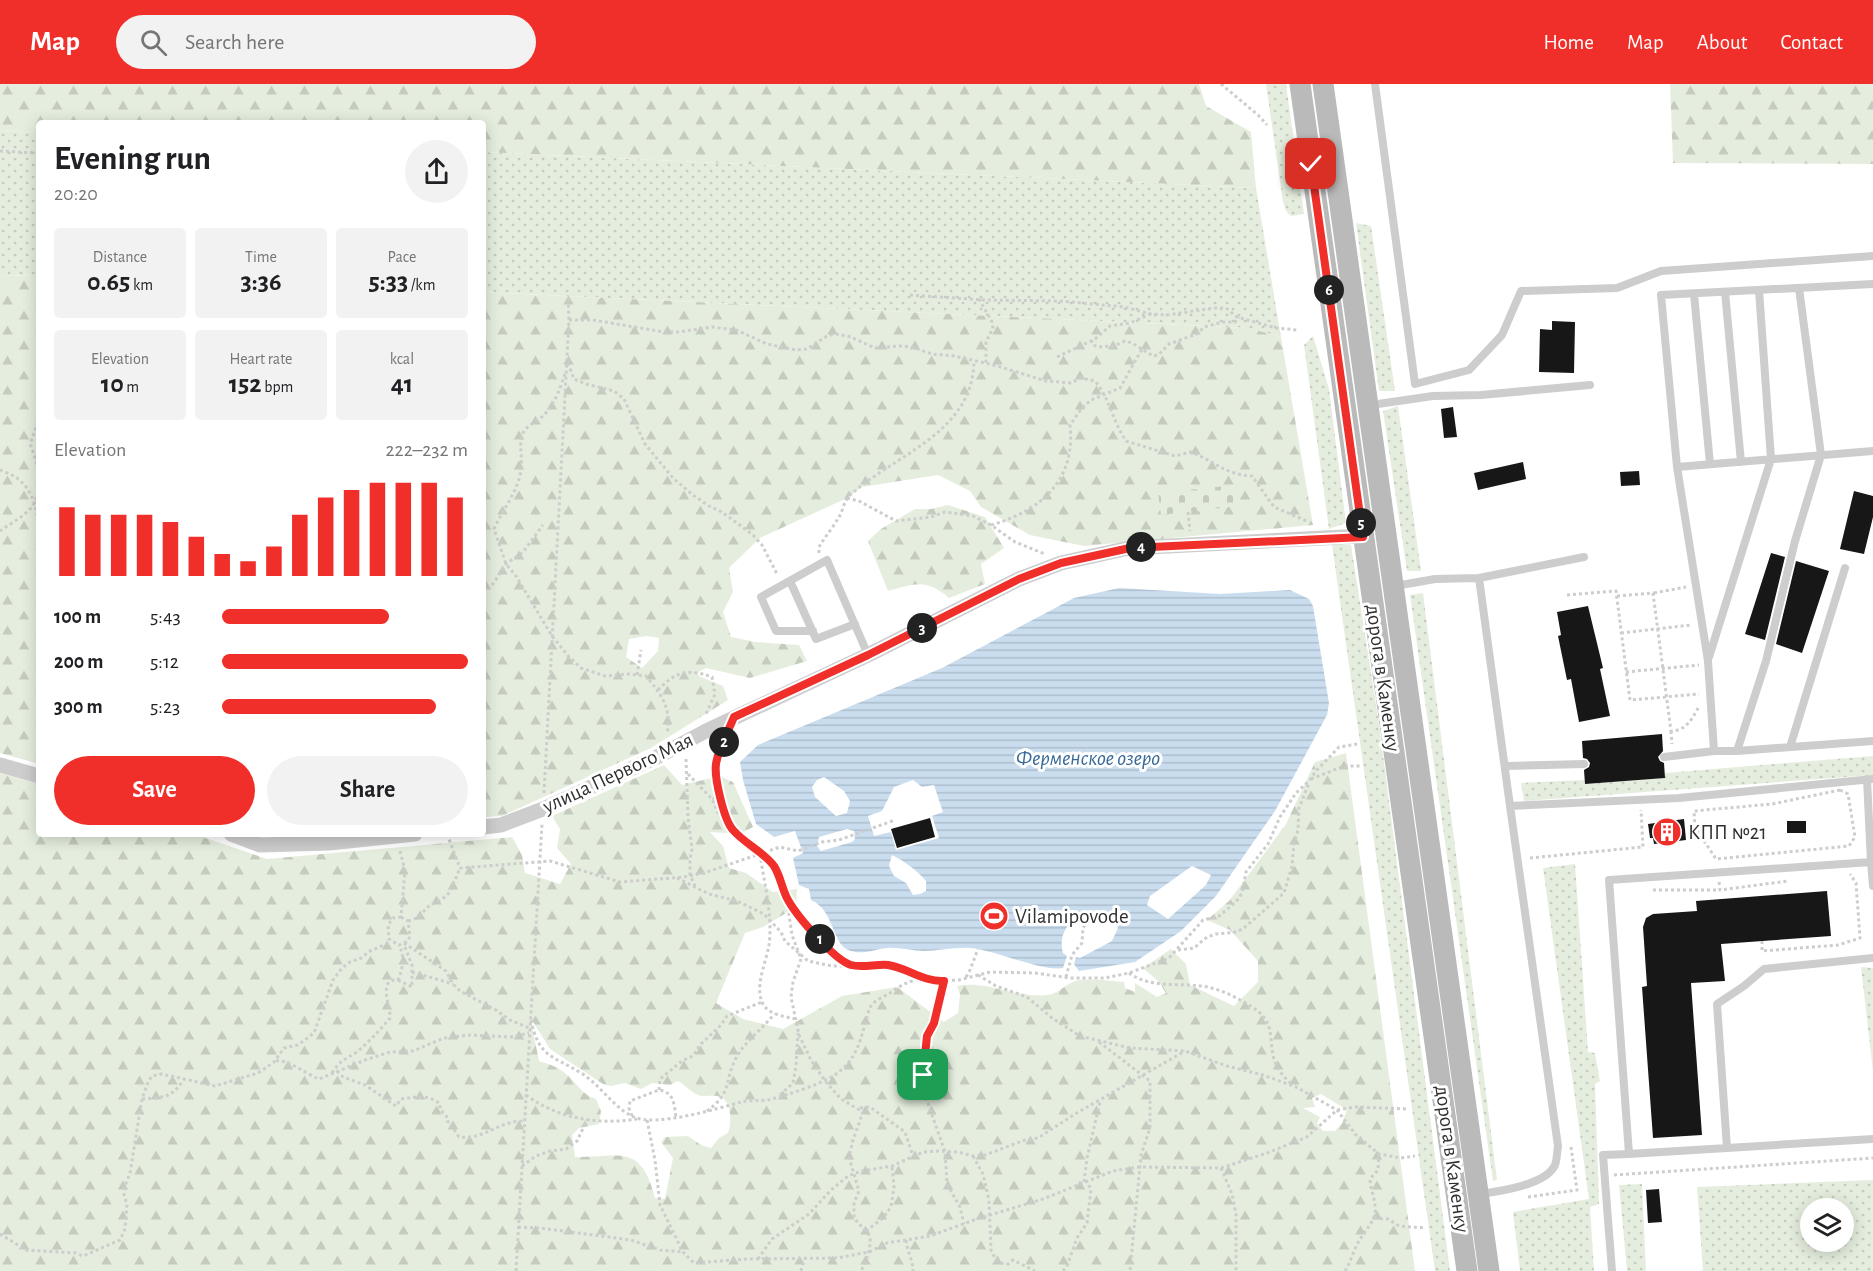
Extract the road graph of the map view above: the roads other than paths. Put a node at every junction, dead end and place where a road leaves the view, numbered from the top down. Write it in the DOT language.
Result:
graph roads {
  1 [pos="1299,84"];
  2 [pos="1323,84"];
  3 [pos="1375,84"];
  4 [pos="1873,256"];
  5 [pos="1873,284"];
  6 [pos="1799,288"];
  7 [pos="1759,290"];
  8 [pos="1725,292"];
  9 [pos="1694,294"];
  10 [pos="1590,385"];
  11 [pos="1367,405"];
  12 [pos="1873,451"];
  13 [pos="1821,455"];
  14 [pos="1771,459"];
  15 [pos="1741,462"];
  16 [pos="1710,464"];
  17 [pos="1677,467"];
  18 [pos="1363,537"];
  19 [pos="1584,557"];
  20 [pos="1845,568"];
  21 [pos="1479,578"];
  22 [pos="790,581"];
  23 [pos="1394,586"];
  24 [pos="855,624"];
  25 [pos="813,631"];
  26 [pos="868,655"];
  27 [pos="1708,661"];
  28 [pos="1873,741"];
  29 [pos="1790,747"];
  30 [pos="1714,751"];
  31 [pos="1737,751"];
  32 [pos="1664,757"];
  33 [pos="1584,764"];
  34 [pos="0,765"];
  35 [pos="1504,766"];
  36 [pos="36,775"];
  37 [pos="1870,779"];
  38 [pos="1510,806"];
  39 [pos="486,827"];
  40 [pos="239,837"];
  41 [pos="386,837"];
  42 [pos="1871,862"];
  43 [pos="1873,886"];
  44 [pos="1873,958"];
  45 [pos="1873,1139"];
  46 [pos="1727,1148"];
  47 [pos="1629,1154"];
  48 [pos="1480,1194"];
  49 [pos="1467,1271"];
  50 [pos="1490,1271"];
  51 [pos="1612,1271"];
  1 -- 18 [label="main road, дорога в Каменку"];
  2 -- 11 [label="main road, дорога в Каменку"];
  3 -- 4 [label="lane"];
  5 -- 6 [label="lane"];
  6 -- 7 [label="lane"];
  6 -- 13 [label="lane"];
  7 -- 8 [label="lane"];
  7 -- 14 [label="lane"];
  8 -- 9 [label="lane"];
  8 -- 15 [label="lane"];
  9 -- 16 [label="lane"];
  9 -- 17 [label="lane"];
  10 -- 11 [label="lane"];
  11 -- 23 [label="main road, дорога в Каменку"];
  12 -- 13 [label="lane"];
  13 -- 14 [label="lane"];
  13 -- 31 [label="lane"];
  14 -- 15 [label="lane"];
  14 -- 27 [label="lane"];
  15 -- 16 [label="lane"];
  16 -- 17 [label="lane"];
  17 -- 27 [label="lane"];
  18 -- 26 [label="street, улица Первого Мая"];
  18 -- 49 [label="main road, дорога в Каменку"];
  19 -- 21 [label="lane"];
  20 -- 29 [label="lane"];
  21 -- 23 [label="lane"];
  21 -- 35 [label="lane"];
  22 -- 24 [label="lane"];
  22 -- 25 [label="lane"];
  22 -- 25 [label="lane"];
  23 -- 48 [label="main road, дорога в Каменку"];
  24 -- 25 [label="lane"];
  24 -- 26 [label="lane"];
  26 -- 39 [label="street, улица Первого Мая"];
  27 -- 30 [label="lane"];
  28 -- 29 [label="lane"];
  29 -- 31 [label="lane"];
  30 -- 31 [label="lane"];
  30 -- 32 [label="lane"];
  33 -- 35 [label="lane"];
  34 -- 36 [label="street"];
  35 -- 38 [label="lane"];
  37 -- 38 [label="lane"];
  37 -- 42 [label="lane"];
  38 -- 48 [label="lane"];
  40 -- 41 [label="street"];
  42 -- 43 [label="lane"];
  42 -- 47 [label="lane"];
  44 -- 46 [label="lane"];
  45 -- 46 [label="lane"];
  46 -- 47 [label="lane"];
  47 -- 51 [label="lane"];
  48 -- 50 [label="main road, дорога в Каменку"];
}
